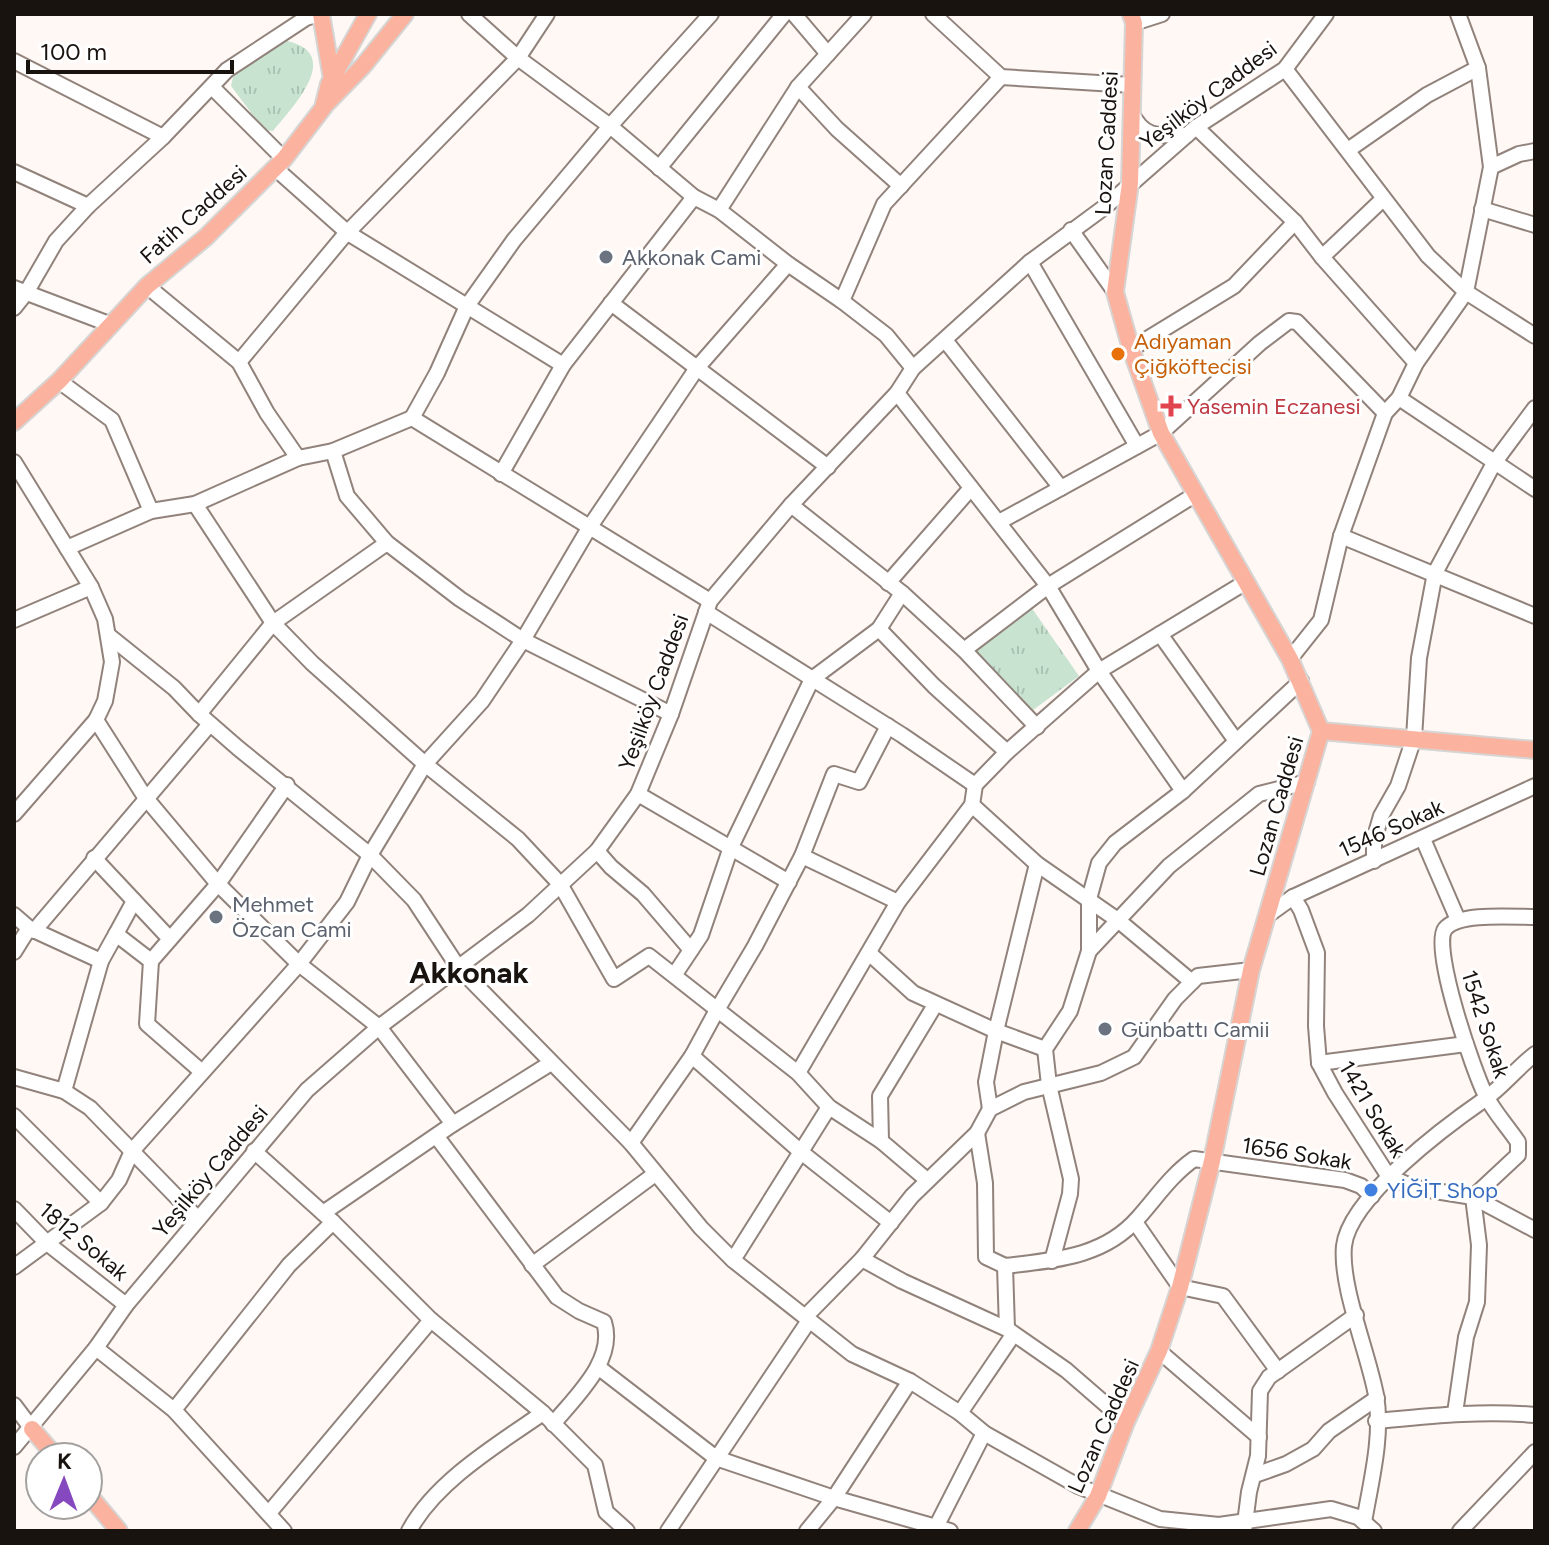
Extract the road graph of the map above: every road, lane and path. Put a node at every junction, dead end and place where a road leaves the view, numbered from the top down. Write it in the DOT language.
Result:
graph roads {
  1 [pos="320,14"];
  2 [pos="368,14"];
  3 [pos="469,14"];
  4 [pos="547,14"];
  5 [pos="711,14"];
  6 [pos="784,14"];
  7 [pos="794,14"];
  8 [pos="864,14"];
  9 [pos="933,14"];
  10 [pos="1162,14"];
  11 [pos="1326,14"];
  12 [pos="1458,14"];
  13 [pos="399,16"];
  14 [pos="1132,18"];
  15 [pos="828,54"];
  16 [pos="518,58"];
  17 [pos="14,61"];
  18 [pos="1478,68"];
  19 [pos="1285,69"];
  20 [pos="1001,77"];
  21 [pos="332,79"];
  22 [pos="1132,85"];
  23 [pos="212,87"];
  24 [pos="798,87"];
  25 [pos="323,108"];
  26 [pos="1132,114"];
  27 [pos="610,126"];
  28 [pos="1191,131"];
  29 [pos="163,137"];
  30 [pos="1348,150"];
  31 [pos="1535,151"];
  32 [pos="280,163"];
  33 [pos="1491,167"];
  34 [pos="659,168"];
  35 [pos="14,172"];
  36 [pos="1130,183"];
  37 [pos="901,186"];
  38 [pos="694,197"];
  39 [pos="1383,199"];
  40 [pos="88,206"];
  41 [pos="1482,209"];
  42 [pos="719,210"];
  43 [pos="1295,222"];
  44 [pos="1535,225"];
  45 [pos="1071,230"];
  46 [pos="348,233"];
  47 [pos="1322,257"];
  48 [pos="1030,262"];
  49 [pos="788,264"];
  50 [pos="147,286"];
  51 [pos="20,290"];
  52 [pos="1115,292"];
  53 [pos="1466,292"];
  54 [pos="842,301"];
  55 [pos="611,303"];
  56 [pos="467,306"];
  57 [pos="14,308"];
  58 [pos="109,324"];
  59 [pos="1535,336"];
  60 [pos="945,340"];
  61 [pos="1131,349"];
  62 [pos="239,362"];
  63 [pos="1416,363"];
  64 [pos="563,365"];
  65 [pos="697,368"];
  66 [pos="913,368"];
  67 [pos="59,381"];
  68 [pos="897,393"];
  69 [pos="1399,398"];
  70 [pos="1535,408"];
  71 [pos="1385,413"];
  72 [pos="412,418"];
  73 [pos="14,422"];
  74 [pos="1161,433"];
  75 [pos="1137,446"];
  76 [pos="333,451"];
  77 [pos="298,458"];
  78 [pos="14,462"];
  79 [pos="1494,463"];
  80 [pos="828,467"];
  81 [pos="501,474"];
  82 [pos="971,488"];
  83 [pos="1061,488"];
  84 [pos="1535,489"];
  85 [pos="1196,494"];
  86 [pos="195,504"];
  87 [pos="791,505"];
  88 [pos="151,511"];
  89 [pos="999,522"];
  90 [pos="589,528"];
  91 [pos="1341,536"];
  92 [pos="387,543"];
  93 [pos="67,548"];
  94 [pos="1435,573"];
  95 [pos="1246,582"];
  96 [pos="888,583"];
  97 [pos="1048,586"];
  98 [pos="91,587"];
  99 [pos="902,593"];
  100 [pos="708,606"];
  101 [pos="1535,616"];
  102 [pos="14,620"];
  103 [pos="273,623"];
  104 [pos="879,629"];
  105 [pos="1160,634"];
  106 [pos="108,635"];
  107 [pos="523,640"];
  108 [pos="964,650"];
  109 [pos="1290,659"];
  110 [pos="1099,671"];
  111 [pos="812,679"];
  112 [pos="1301,681"];
  113 [pos="671,714"];
  114 [pos="204,719"];
  115 [pos="96,720"];
  116 [pos="888,726"];
  117 [pos="1037,727"];
  118 [pos="1321,731"];
  119 [pos="1414,738"];
  120 [pos="1236,741"];
  121 [pos="1535,750"];
  122 [pos="1007,752"];
  123 [pos="425,764"];
  124 [pos="1307,782"];
  125 [pos="287,785"];
  126 [pos="975,785"];
  127 [pos="1535,786"];
  128 [pos="1183,791"];
  129 [pos="638,794"];
  130 [pos="145,797"];
  131 [pos="972,805"];
  132 [pos="14,814"];
  133 [pos="1423,839"];
  134 [pos="731,847"];
  135 [pos="597,851"];
  136 [pos="370,855"];
  137 [pos="802,856"];
  138 [pos="94,858"];
  139 [pos="1374,861"];
  140 [pos="1037,864"];
  141 [pos="789,882"];
  142 [pos="218,884"];
  143 [pos="560,884"];
  144 [pos="1293,897"];
  145 [pos="1089,899"];
  146 [pos="134,901"];
  147 [pos="898,902"];
  148 [pos="14,915"];
  149 [pos="1268,915"];
  150 [pos="1535,917"];
  151 [pos="1458,920"];
  152 [pos="1119,921"];
  153 [pos="31,930"];
  154 [pos="116,934"];
  155 [pos="170,939"];
  156 [pos="691,950"];
  157 [pos="1089,951"];
  158 [pos="14,952"];
  159 [pos="869,953"];
  160 [pos="101,961"];
  161 [pos="151,961"];
  162 [pos="299,964"];
  163 [pos="458,967"];
  164 [pos="1251,970"];
  165 [pos="675,974"];
  166 [pos="1192,982"];
  167 [pos="935,1005"];
  168 [pos="717,1010"];
  169 [pos="379,1027"];
  170 [pos="996,1031"];
  171 [pos="1466,1044"];
  172 [pos="1045,1049"];
  173 [pos="692,1056"];
  174 [pos="551,1063"];
  175 [pos="1319,1063"];
  176 [pos="1531,1063"];
  177 [pos="202,1072"];
  178 [pos="798,1073"];
  179 [pos="14,1077"];
  180 [pos="1049,1085"];
  181 [pos="64,1091"];
  182 [pos="1486,1098"];
  183 [pos="829,1107"];
  184 [pos="990,1109"];
  185 [pos="14,1116"];
  186 [pos="453,1124"];
  187 [pos="977,1133"];
  188 [pos="437,1137"];
  189 [pos="881,1141"];
  190 [pos="631,1143"];
  191 [pos="132,1151"];
  192 [pos="254,1151"];
  193 [pos="801,1152"];
  194 [pos="1212,1161"];
  195 [pos="655,1174"];
  196 [pos="1389,1177"];
  197 [pos="927,1180"];
  198 [pos="1372,1196"];
  199 [pos="1473,1197"];
  200 [pos="101,1203"];
  201 [pos="14,1209"];
  202 [pos="328,1217"];
  203 [pos="198,1219"];
  204 [pos="1135,1222"];
  205 [pos="891,1223"];
  206 [pos="1535,1230"];
  207 [pos="47,1243"];
  208 [pos="862,1259"];
  209 [pos="733,1260"];
  210 [pos="1052,1261"];
  211 [pos="532,1265"];
  212 [pos="1005,1266"];
  213 [pos="14,1267"];
  214 [pos="1180,1287"];
  215 [pos="126,1305"];
  216 [pos="1356,1315"];
  217 [pos="807,1319"];
  218 [pos="431,1320"];
  219 [pos="1010,1332"];
  220 [pos="96,1348"];
  221 [pos="1159,1351"];
  222 [pos="598,1367"];
  223 [pos="1278,1371"];
  224 [pos="910,1381"];
  225 [pos="1377,1398"];
  226 [pos="14,1405"];
  227 [pos="174,1410"];
  228 [pos="960,1413"];
  229 [pos="1455,1413"];
  230 [pos="1535,1415"];
  231 [pos="548,1418"];
  232 [pos="1376,1421"];
  233 [pos="1126,1422"];
  234 [pos="32,1429"];
  235 [pos="984,1433"];
  236 [pos="1259,1437"];
  237 [pos="42,1441"];
  238 [pos="14,1447"];
  239 [pos="1535,1452"];
  240 [pos="716,1458"];
  241 [pos="1255,1475"];
  242 [pos="1098,1496"];
  243 [pos="834,1498"];
  244 [pos="104,1513"];
  245 [pos="269,1513"];
  246 [pos="1246,1526"];
  247 [pos="1369,1526"];
  248 [pos="1470,1528"];
  249 [pos="940,1529"];
  250 [pos="119,1531"];
  251 [pos="284,1531"];
  252 [pos="409,1531"];
  253 [pos="627,1531"];
  254 [pos="668,1531"];
  255 [pos="807,1531"];
  256 [pos="1077,1531"];
  1 -- 21 [label="main road"];
  1 -- 23 [label="street"];
  2 -- 21 [label="main road, Fatih Caddesi"];
  3 -- 16 [label="street"];
  4 -- 16 [label="street"];
  5 -- 27 [label="street"];
  6 -- 34 [label="street"];
  7 -- 15 [label="street"];
  8 -- 15 [label="street"];
  9 -- 20 [label="street"];
  10 -- 14 [label="street"];
  11 -- 19 [label="street, Yeşilköy Caddesi"];
  12 -- 18 [label="street"];
  13 -- 25 [label="main road"];
  14 -- 22 [label="main road, Lozan Caddesi"];
  15 -- 24 [label="street"];
  16 -- 27 [label="street"];
  16 -- 46 [label="street"];
  17 -- 29 [label="street"];
  18 -- 30 [label="street"];
  18 -- 33 [label="street"];
  19 -- 28 [label="street, Yeşilköy Caddesi"];
  19 -- 30 [label="street"];
  20 -- 22 [label="street"];
  20 -- 37 [label="street"];
  21 -- 25 [label="main road, Fatih Caddesi"];
  22 -- 26 [label="main road, Lozan Caddesi"];
  23 -- 29 [label="street"];
  23 -- 32 [label="street"];
  24 -- 37 [label="street"];
  24 -- 42 [label="street"];
  25 -- 32 [label="main road, Fatih Caddesi"];
  26 -- 28 [label="street"];
  26 -- 36 [label="main road, Lozan Caddesi"];
  27 -- 34 [label="street"];
  27 -- 56 [label="street"];
  28 -- 36 [label="street, Yeşilköy Caddesi"];
  28 -- 43 [label="street"];
  29 -- 40 [label="street"];
  30 -- 39 [label="street"];
  31 -- 33 [label="street"];
  32 -- 46 [label="street"];
  32 -- 50 [label="main road, Fatih Caddesi"];
  33 -- 41 [label="street"];
  34 -- 38 [label="street"];
  35 -- 40 [label="street"];
  36 -- 45 [label="street, Yeşilköy Caddesi"];
  36 -- 52 [label="main road, Lozan Caddesi"];
  37 -- 54 [label="street"];
  38 -- 42 [label="street"];
  38 -- 55 [label="street"];
  39 -- 47 [label="street"];
  39 -- 53 [label="street"];
  40 -- 51 [label="street"];
  41 -- 44 [label="street"];
  41 -- 53 [label="street"];
  42 -- 49 [label="street"];
  43 -- 47 [label="street"];
  43 -- 61 [label="street"];
  45 -- 48 [label="street, Yeşilköy Caddesi"];
  45 -- 52 [label="street"];
  46 -- 56 [label="street"];
  46 -- 62 [label="street"];
  47 -- 63 [label="street"];
  48 -- 60 [label="street, Yeşilköy Caddesi"];
  48 -- 75 [label="street"];
  49 -- 54 [label="street"];
  49 -- 65 [label="street"];
  50 -- 58 [label="main road, Fatih Caddesi"];
  50 -- 62 [label="street"];
  51 -- 57 [label="street"];
  51 -- 58 [label="street"];
  52 -- 61 [label="main road, Lozan Caddesi"];
  53 -- 59 [label="street"];
  53 -- 63 [label="street"];
  54 -- 66 [label="street"];
  55 -- 64 [label="street"];
  55 -- 65 [label="street"];
  56 -- 64 [label="street"];
  56 -- 72 [label="street"];
  58 -- 67 [label="main road, Fatih Caddesi"];
  60 -- 66 [label="street, Yeşilköy Caddesi"];
  60 -- 83 [label="street"];
  61 -- 74 [label="main road, Lozan Caddesi"];
  62 -- 77 [label="street"];
  63 -- 69 [label="street"];
  64 -- 81 [label="street"];
  65 -- 80 [label="street"];
  65 -- 90 [label="street"];
  66 -- 68 [label="street, Yeşilköy Caddesi"];
  67 -- 73 [label="main road, Fatih Caddesi"];
  67 -- 88 [label="street"];
  68 -- 80 [label="street, Yeşilköy Caddesi"];
  68 -- 82 [label="street"];
  69 -- 71 [label="street"];
  69 -- 79 [label="street"];
  70 -- 79 [label="street"];
  71 -- 74 [label="street"];
  71 -- 91 [label="street"];
  72 -- 76 [label="street"];
  72 -- 81 [label="street"];
  74 -- 75 [label="street"];
  74 -- 85 [label="main road, Lozan Caddesi"];
  75 -- 83 [label="street"];
  76 -- 77 [label="street"];
  76 -- 92 [label="street"];
  77 -- 86 [label="street"];
  78 -- 93 [label="street"];
  79 -- 84 [label="street"];
  79 -- 94 [label="street"];
  80 -- 87 [label="street, Yeşilköy Caddesi"];
  81 -- 90 [label="street"];
  82 -- 89 [label="street"];
  82 -- 96 [label="street"];
  83 -- 89 [label="street"];
  85 -- 95 [label="main road, Lozan Caddesi"];
  85 -- 97 [label="street"];
  86 -- 88 [label="street"];
  86 -- 103 [label="street"];
  87 -- 96 [label="street"];
  87 -- 100 [label="street, Yeşilköy Caddesi"];
  88 -- 93 [label="street"];
  89 -- 97 [label="street"];
  90 -- 100 [label="street"];
  90 -- 107 [label="street"];
  91 -- 94 [label="street"];
  91 -- 109 [label="street"];
  92 -- 103 [label="street"];
  92 -- 107 [label="street"];
  93 -- 98 [label="street"];
  94 -- 101 [label="street"];
  94 -- 119 [label="street"];
  95 -- 105 [label="street"];
  95 -- 109 [label="main road, Lozan Caddesi"];
  96 -- 99 [label="street"];
  97 -- 108 [label="street"];
  97 -- 110 [label="street"];
  98 -- 102 [label="street"];
  98 -- 106 [label="street"];
  99 -- 104 [label="street"];
  99 -- 108 [label="street"];
  100 -- 111 [label="street"];
  100 -- 113 [label="street, Yeşilköy Caddesi"];
  103 -- 114 [label="street"];
  103 -- 123 [label="street"];
  104 -- 111 [label="street"];
  104 -- 122 [label="street"];
  105 -- 110 [label="street"];
  105 -- 120 [label="street"];
  106 -- 114 [label="street"];
  106 -- 115 [label="street"];
  107 -- 113 [label="street"];
  107 -- 123 [label="street"];
  108 -- 117 [label="street"];
  109 -- 112 [label="main road, Lozan Caddesi"];
  110 -- 117 [label="street"];
  110 -- 128 [label="street"];
  111 -- 116 [label="street"];
  111 -- 134 [label="street"];
  112 -- 118 [label="main road, Lozan Caddesi"];
  112 -- 120 [label="street"];
  113 -- 129 [label="street, Yeşilköy Caddesi"];
  114 -- 125 [label="street"];
  114 -- 130 [label="street"];
  115 -- 130 [label="street"];
  115 -- 132 [label="street"];
  116 -- 126 [label="street"];
  116 -- 137 [label="street"];
  117 -- 122 [label="street"];
  118 -- 119 [label="main road"];
  118 -- 124 [label="main road, Lozan Caddesi"];
  119 -- 121 [label="main road"];
  119 -- 139 [label="street"];
  120 -- 128 [label="street"];
  122 -- 126 [label="street"];
  123 -- 136 [label="street"];
  123 -- 143 [label="street"];
  124 -- 149 [label="main road, Lozan Caddesi"];
  124 -- 152 [label="street"];
  125 -- 136 [label="street"];
  125 -- 142 [label="street"];
  126 -- 131 [label="street"];
  127 -- 133 [label="street, 1546 Sokak"];
  128 -- 145 [label="street"];
  129 -- 134 [label="street"];
  129 -- 135 [label="street, Yeşilköy Caddesi"];
  130 -- 138 [label="street"];
  130 -- 142 [label="street"];
  131 -- 140 [label="street"];
  131 -- 147 [label="street"];
  133 -- 139 [label="street, 1546 Sokak"];
  133 -- 151 [label="street"];
  134 -- 141 [label="street"];
  134 -- 156 [label="street"];
  135 -- 143 [label="street, Yeşilköy Caddesi"];
  135 -- 156 [label="street"];
  136 -- 162 [label="street"];
  136 -- 163 [label="street"];
  137 -- 141 [label="street"];
  137 -- 147 [label="street"];
  138 -- 146 [label="street"];
  138 -- 153 [label="street"];
  139 -- 144 [label="street, 1546 Sokak"];
  140 -- 145 [label="street"];
  140 -- 170 [label="street"];
  141 -- 168 [label="street"];
  142 -- 155 [label="street"];
  142 -- 162 [label="street"];
  143 -- 163 [label="street, Yeşilköy Caddesi"];
  143 -- 165 [label="street"];
  144 -- 149 [label="street, 1546 Sokak"];
  144 -- 175 [label="street, 1421 Sokak"];
  145 -- 152 [label="street"];
  145 -- 157 [label="street"];
  146 -- 154 [label="street"];
  146 -- 155 [label="street"];
  147 -- 159 [label="street"];
  148 -- 153 [label="street"];
  149 -- 164 [label="main road, Lozan Caddesi"];
  150 -- 151 [label="street"];
  151 -- 171 [label="street, 1542 Sokak"];
  152 -- 157 [label="street"];
  152 -- 166 [label="street"];
  153 -- 158 [label="street"];
  153 -- 160 [label="street"];
  154 -- 160 [label="street"];
  154 -- 161 [label="street"];
  155 -- 161 [label="street"];
  156 -- 165 [label="street"];
  157 -- 172 [label="street"];
  159 -- 167 [label="street"];
  159 -- 178 [label="street"];
  160 -- 181 [label="street"];
  161 -- 177 [label="street"];
  162 -- 169 [label="street"];
  162 -- 177 [label="street"];
  163 -- 169 [label="street, Yeşilköy Caddesi"];
  163 -- 174 [label="street"];
  164 -- 166 [label="street"];
  164 -- 194 [label="main road, Lozan Caddesi"];
  165 -- 168 [label="street"];
  166 -- 180 [label="street"];
  167 -- 170 [label="street"];
  167 -- 189 [label="street"];
  168 -- 173 [label="street"];
  168 -- 178 [label="street"];
  169 -- 186 [label="street"];
  169 -- 192 [label="street, Yeşilköy Caddesi"];
  170 -- 172 [label="street"];
  170 -- 184 [label="street"];
  171 -- 175 [label="street"];
  171 -- 182 [label="street, 1542 Sokak"];
  172 -- 180 [label="street"];
  173 -- 190 [label="street"];
  173 -- 193 [label="street"];
  174 -- 186 [label="street"];
  174 -- 190 [label="street"];
  175 -- 196 [label="street, 1421 Sokak"];
  176 -- 182 [label="street"];
  177 -- 191 [label="street"];
  178 -- 183 [label="street"];
  179 -- 181 [label="street"];
  180 -- 184 [label="street"];
  180 -- 210 [label="street"];
  181 -- 191 [label="street"];
  182 -- 196 [label="street"];
  182 -- 199 [label="street, 1542 Sokak"];
  183 -- 189 [label="street"];
  183 -- 193 [label="street"];
  184 -- 187 [label="street"];
  185 -- 200 [label="street"];
  186 -- 188 [label="street"];
  187 -- 197 [label="street"];
  187 -- 212 [label="street"];
  188 -- 202 [label="street"];
  188 -- 211 [label="street"];
  189 -- 197 [label="street"];
  190 -- 195 [label="street"];
  191 -- 200 [label="street"];
  191 -- 203 [label="street"];
  192 -- 202 [label="street"];
  192 -- 203 [label="street, Yeşilköy Caddesi"];
  193 -- 205 [label="street"];
  193 -- 209 [label="street"];
  194 -- 198 [label="street, 1656 Sokak"];
  194 -- 204 [label="street"];
  194 -- 214 [label="main road, Lozan Caddesi"];
  195 -- 209 [label="street"];
  195 -- 211 [label="street"];
  196 -- 198 [label="street, 1421 Sokak"];
  196 -- 199 [label="street"];
  197 -- 205 [label="street"];
  198 -- 216 [label="street, 1421 Sokak"];
  199 -- 206 [label="street"];
  199 -- 229 [label="street"];
  200 -- 207 [label="street"];
  201 -- 207 [label="street, 1812 Sokak"];
  202 -- 218 [label="street"];
  202 -- 227 [label="street"];
  203 -- 215 [label="street, Yeşilköy Caddesi"];
  204 -- 210 [label="street"];
  204 -- 214 [label="street"];
  205 -- 208 [label="street"];
  207 -- 213 [label="street"];
  207 -- 215 [label="street, 1812 Sokak"];
  208 -- 217 [label="street"];
  208 -- 219 [label="street"];
  209 -- 217 [label="street"];
  210 -- 212 [label="street"];
  211 -- 222 [label="street"];
  212 -- 219 [label="street"];
  214 -- 221 [label="main road, Lozan Caddesi"];
  214 -- 223 [label="street"];
  215 -- 220 [label="street, Yeşilköy Caddesi"];
  216 -- 223 [label="street"];
  216 -- 225 [label="street, 1421 Sokak"];
  217 -- 224 [label="street"];
  217 -- 240 [label="street"];
  218 -- 231 [label="street"];
  218 -- 245 [label="street"];
  219 -- 228 [label="street"];
  219 -- 233 [label="street"];
  220 -- 227 [label="street"];
  220 -- 234 [label="street, Yeşilköy Caddesi"];
  221 -- 233 [label="main road, Lozan Caddesi"];
  221 -- 236 [label="street"];
  222 -- 231 [label="street"];
  222 -- 240 [label="street"];
  223 -- 236 [label="street"];
  224 -- 228 [label="street"];
  224 -- 243 [label="street"];
  225 -- 232 [label="street, 1421 Sokak"];
  225 -- 241 [label="street"];
  226 -- 234 [label="street"];
  227 -- 245 [label="street"];
  228 -- 235 [label="street"];
  229 -- 230 [label="street"];
  229 -- 232 [label="street"];
  231 -- 252 [label="street"];
  231 -- 253 [label="street"];
  232 -- 247 [label="street, 1421 Sokak"];
  233 -- 242 [label="main road, Lozan Caddesi"];
  234 -- 237 [label="main road"];
  234 -- 238 [label="street, Yeşilköy Caddesi"];
  235 -- 242 [label="street"];
  235 -- 249 [label="street"];
  236 -- 241 [label="street"];
  239 -- 248 [label="street"];
  240 -- 243 [label="street"];
  240 -- 254 [label="street"];
  241 -- 246 [label="street"];
  242 -- 246 [label="street"];
  242 -- 256 [label="main road, Lozan Caddesi"];
  243 -- 249 [label="street"];
  243 -- 255 [label="street"];
  244 -- 250 [label="main road"];
  245 -- 251 [label="street"];
  246 -- 247 [label="street"];
}
